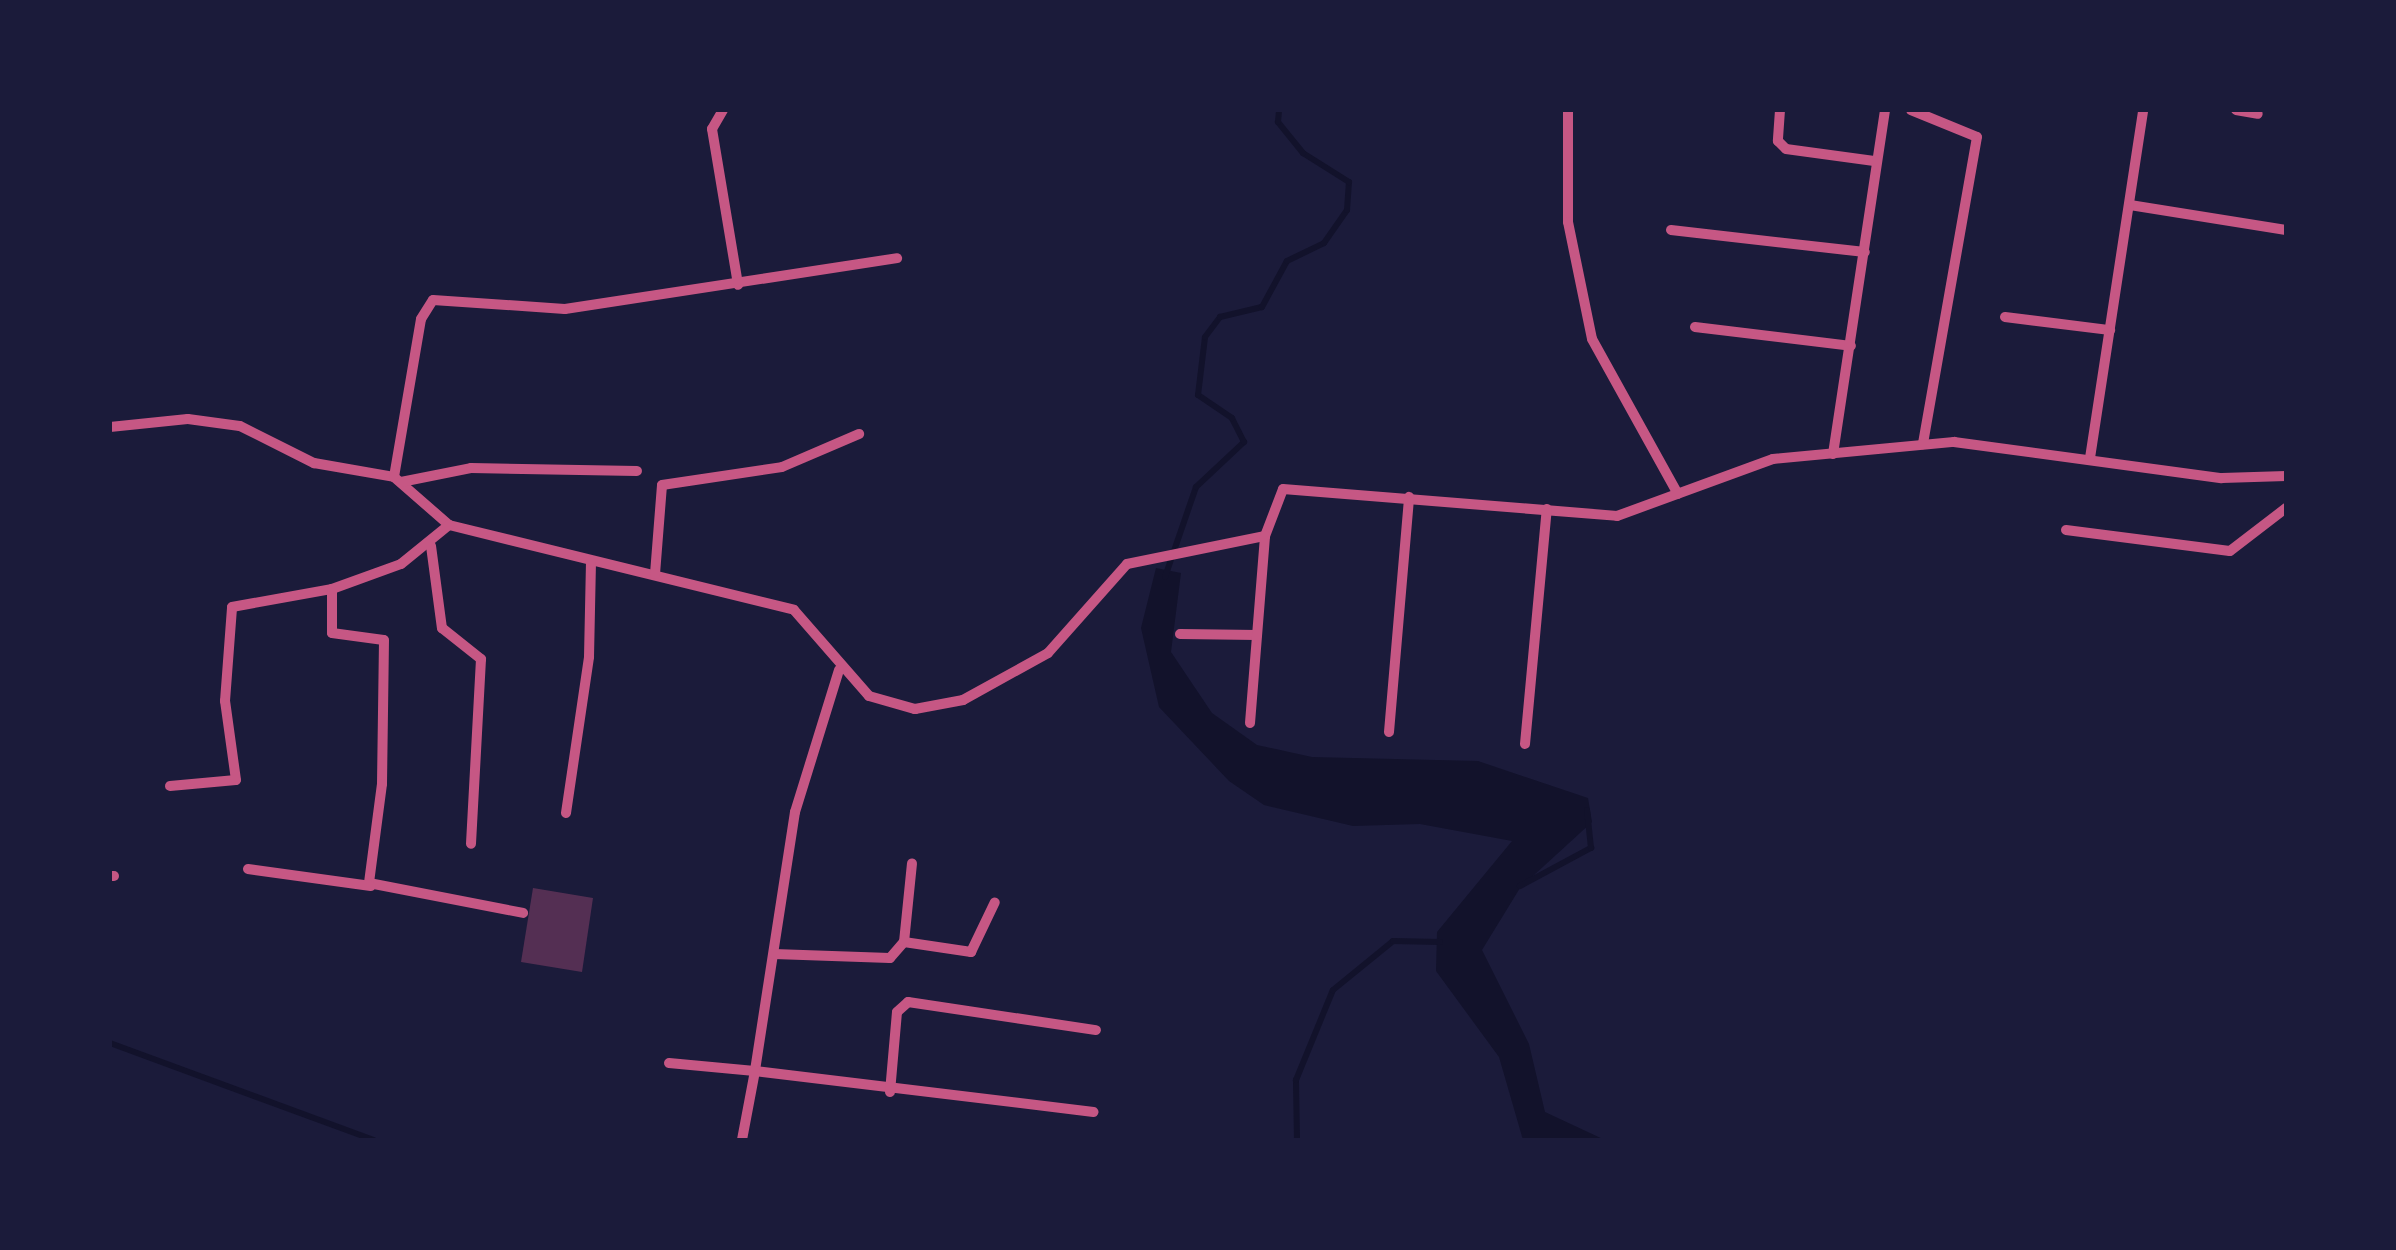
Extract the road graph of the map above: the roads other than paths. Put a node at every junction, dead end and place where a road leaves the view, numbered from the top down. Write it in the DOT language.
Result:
graph roads {
  1 [pos="723,110"];
  2 [pos="1568,110"];
  3 [pos="1780,110"];
  4 [pos="1885,110"];
  5 [pos="1911,110"];
  6 [pos="2142,110"];
  7 [pos="2236,110"];
  8 [pos="2258,114"];
  9 [pos="1874,161"];
  10 [pos="2130,206"];
  11 [pos="1671,230"];
  12 [pos="2286,230"];
  13 [pos="1866,252"];
  14 [pos="898,258"];
  15 [pos="738,286"];
  16 [pos="2004,316"];
  17 [pos="1695,327"];
  18 [pos="2110,330"];
  19 [pos="1851,346"];
  20 [pos="110,428"];
  21 [pos="859,434"];
  22 [pos="1923,444"];
  23 [pos="1833,454"];
  24 [pos="2090,458"];
  25 [pos="636,470"];
  26 [pos="2286,476"];
  27 [pos="398,479"];
  28 [pos="1678,494"];
  29 [pos="1409,498"];
  30 [pos="2286,508"];
  31 [pos="1547,509"];
  32 [pos="449,525"];
  33 [pos="2066,530"];
  34 [pos="1265,536"];
  35 [pos="431,546"];
  36 [pos="591,561"];
  37 [pos="655,574"];
  38 [pos="332,589"];
  39 [pos="1180,634"];
  40 [pos="1257,636"];
  41 [pos="840,670"];
  42 [pos="1250,722"];
  43 [pos="1388,732"];
  44 [pos="1524,744"];
  45 [pos="170,786"];
  46 [pos="566,814"];
  47 [pos="471,844"];
  48 [pos="912,863"];
  49 [pos="248,870"];
  50 [pos="370,886"];
  51 [pos="995,902"];
  52 [pos="523,913"];
  53 [pos="904,942"];
  54 [pos="774,954"];
  55 [pos="1096,1030"];
  56 [pos="669,1063"];
  57 [pos="754,1071"];
  58 [pos="890,1092"];
  59 [pos="1094,1112"];
  60 [pos="742,1140"];
  1 -- 15 [label="street"];
  2 -- 28 [label="street"];
  3 -- 9 [label="street"];
  4 -- 9 [label="street"];
  5 -- 22 [label="street"];
  6 -- 10 [label="street"];
  7 -- 8 [label="street"];
  9 -- 13 [label="street"];
  10 -- 12 [label="street"];
  10 -- 18 [label="street"];
  11 -- 13 [label="street"];
  13 -- 19 [label="street"];
  14 -- 15 [label="street"];
  15 -- 27 [label="street"];
  16 -- 18 [label="street"];
  17 -- 19 [label="street"];
  18 -- 24 [label="street"];
  19 -- 23 [label="street"];
  20 -- 27 [label="street"];
  21 -- 37 [label="street"];
  22 -- 23 [label="street"];
  22 -- 24 [label="street"];
  23 -- 28 [label="street"];
  24 -- 26 [label="street"];
  25 -- 27 [label="street"];
  27 -- 32 [label="street"];
  28 -- 31 [label="street"];
  29 -- 31 [label="street"];
  29 -- 34 [label="street"];
  29 -- 43 [label="street"];
  30 -- 33 [label="street"];
  31 -- 44 [label="street"];
  32 -- 35 [label="street"];
  32 -- 36 [label="street"];
  34 -- 40 [label="street"];
  34 -- 41 [label="street"];
  35 -- 38 [label="street"];
  35 -- 47 [label="street"];
  36 -- 37 [label="street"];
  36 -- 46 [label="street"];
  37 -- 41 [label="street"];
  38 -- 45 [label="street"];
  38 -- 50 [label="street"];
  39 -- 40 [label="street"];
  40 -- 42 [label="street"];
  41 -- 54 [label="street"];
  48 -- 53 [label="street"];
  49 -- 50 [label="street"];
  50 -- 52 [label="street"];
  51 -- 53 [label="street"];
  53 -- 54 [label="street"];
  54 -- 57 [label="street"];
  55 -- 58 [label="street"];
  56 -- 57 [label="street"];
  57 -- 58 [label="street"];
  57 -- 60 [label="street"];
  58 -- 59 [label="street"];
}
